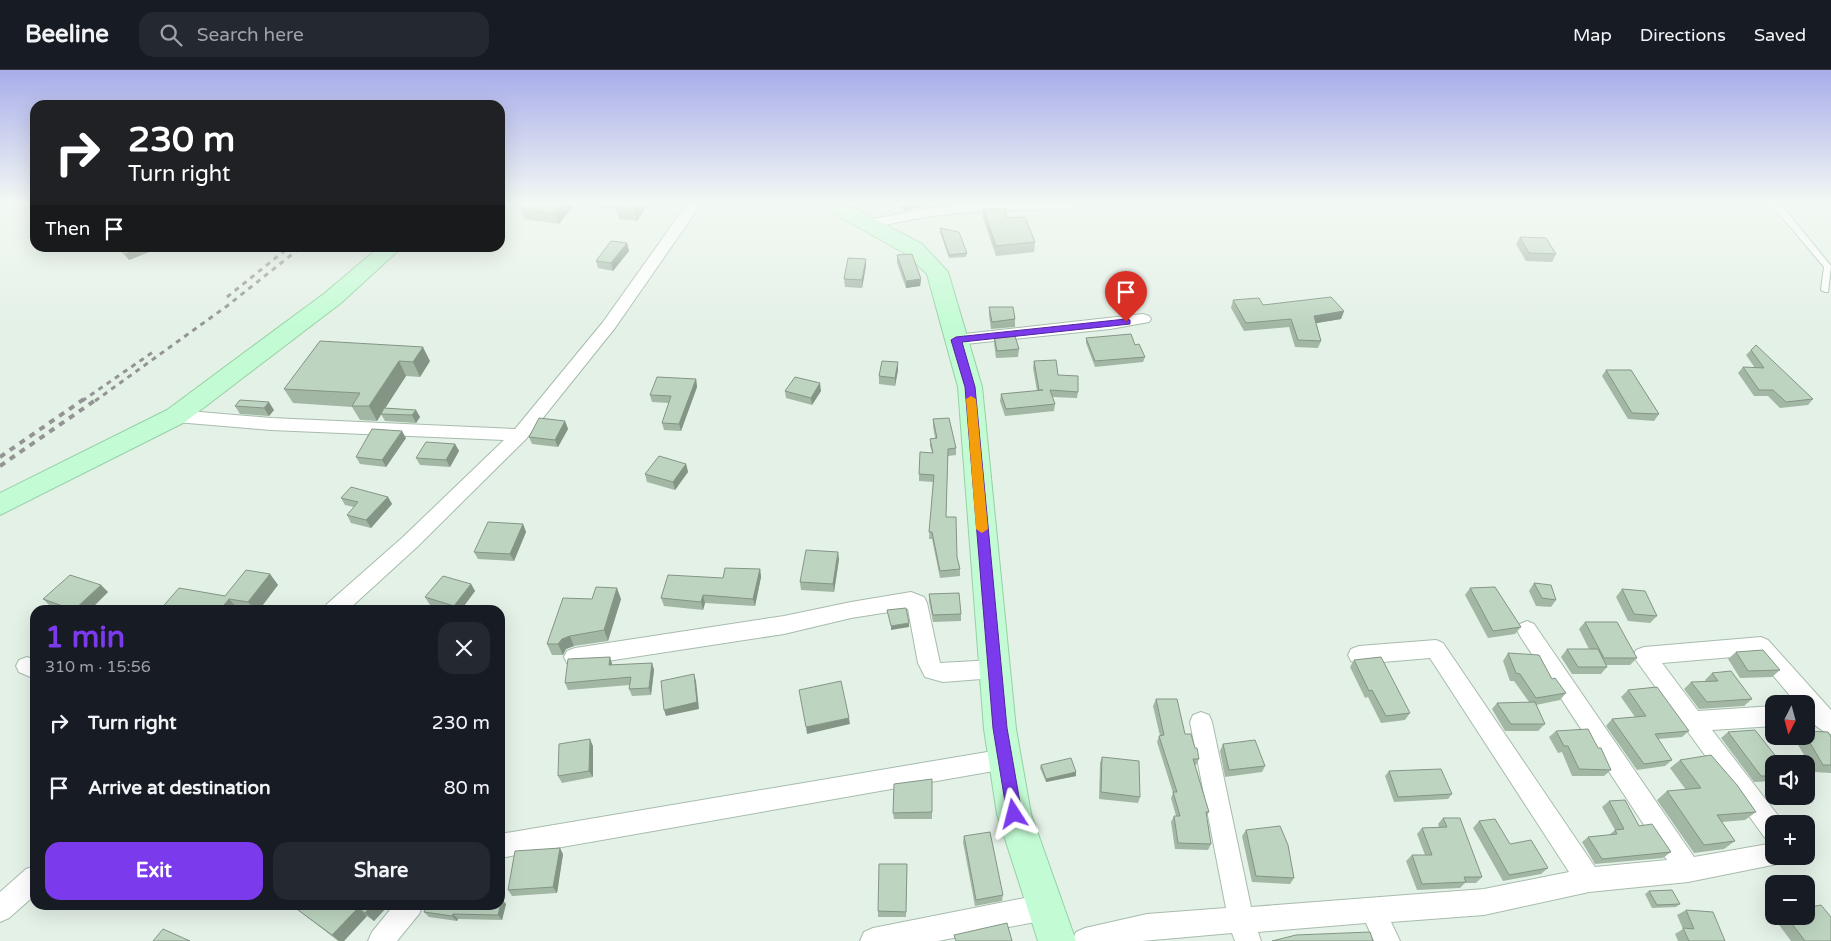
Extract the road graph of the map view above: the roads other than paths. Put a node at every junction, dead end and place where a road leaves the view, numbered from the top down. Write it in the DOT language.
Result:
graph roads {
  1 [pos="665,245"];
  2 [pos="906,245"];
  3 [pos="1809,245"];
  4 [pos="385,252"];
  5 [pos="1824,290"];
  6 [pos="1143,319"];
  7 [pos="956,340"];
  8 [pos="176,416"];
  9 [pos="520,435"];
  10 [pos="0,506"];
  11 [pos="340,605"];
  12 [pos="1527,630"];
  13 [pos="1359,655"];
  14 [pos="575,658"];
  15 [pos="994,669"];
  16 [pos="1765,717"];
  17 [pos="1818,717"];
  18 [pos="1695,721"];
  19 [pos="1201,722"];
  20 [pos="1005,759"];
  21 [pos="1765,818"];
  22 [pos="505,845"];
  23 [pos="1765,857"];
  24 [pos="1688,870"];
  25 [pos="1589,880"];
  26 [pos="30,882"];
  27 [pos="1045,907"];
  28 [pos="0,909"];
  29 [pos="406,910"];
  30 [pos="1373,910"];
  31 [pos="1244,931"];
  32 [pos="381,941"];
  33 [pos="873,941"];
  34 [pos="1057,941"];
  35 [pos="1085,941"];
  36 [pos="1387,941"];
  1 -- 9 [label="street"];
  2 -- 7 [label="street"];
  3 -- 5 [label="lane"];
  4 -- 8 [label="street"];
  6 -- 7 [label="street"];
  7 -- 15 [label="street"];
  8 -- 9 [label="street"];
  8 -- 10 [label="street"];
  9 -- 11 [label="street"];
  12 -- 24 [label="street"];
  13 -- 25 [label="street"];
  14 -- 15 [label="street"];
  15 -- 20 [label="street"];
  16 -- 18 [label="street"];
  17 -- 18 [label="street"];
  18 -- 21 [label="street"];
  19 -- 31 [label="street"];
  20 -- 22 [label="street"];
  20 -- 27 [label="street"];
  23 -- 24 [label="street"];
  24 -- 25 [label="street"];
  25 -- 30 [label="street"];
  26 -- 28 [label="street"];
  27 -- 33 [label="street"];
  27 -- 34 [label="street"];
  29 -- 32 [label="street"];
  30 -- 31 [label="street"];
  30 -- 36 [label="street"];
  31 -- 35 [label="street"];
}
